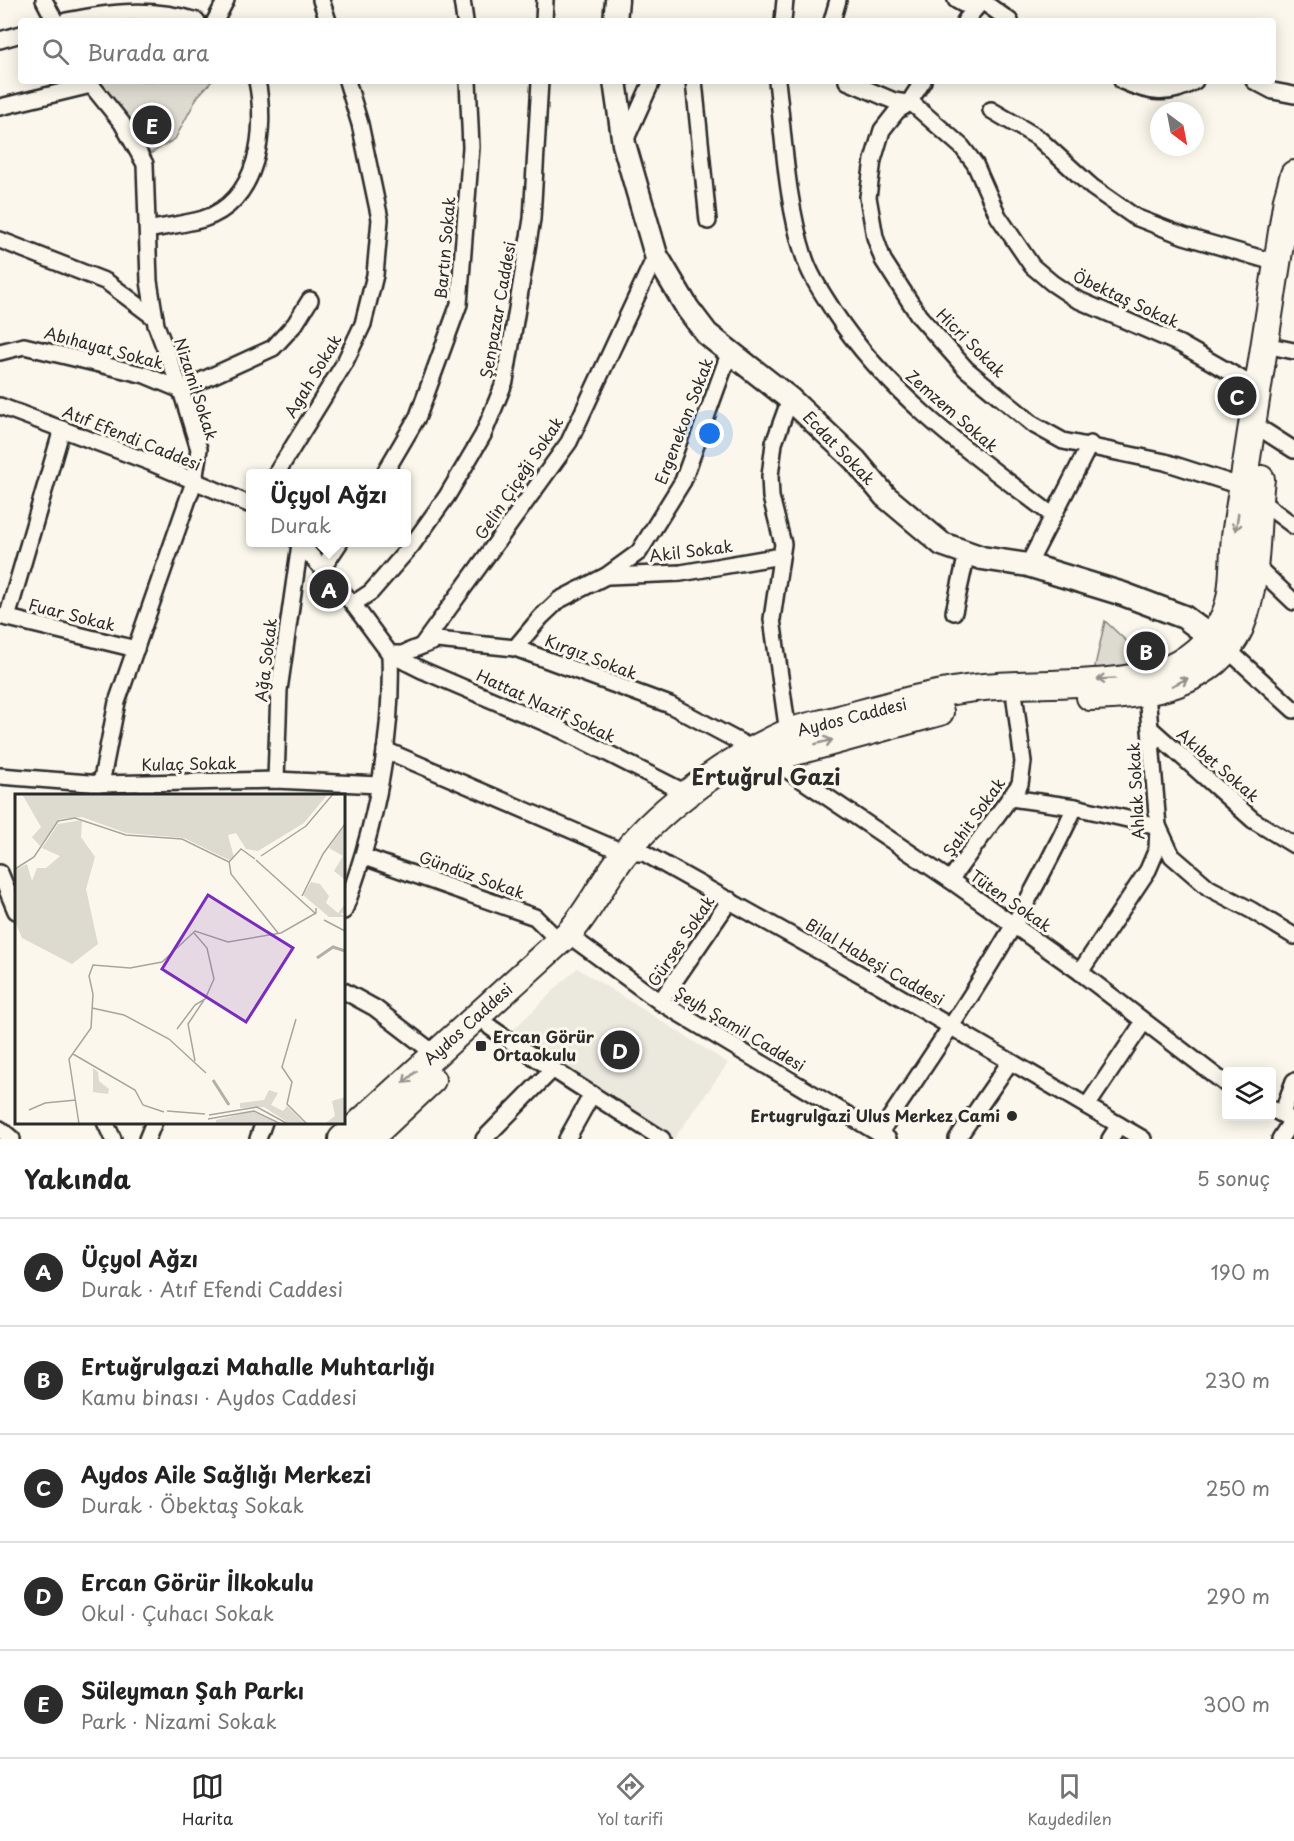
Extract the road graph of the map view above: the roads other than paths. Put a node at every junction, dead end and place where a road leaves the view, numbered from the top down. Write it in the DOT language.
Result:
graph roads {
  1 [pos="44,0"];
  2 [pos="226,0"];
  3 [pos="321,0"];
  4 [pos="462,0"];
  5 [pos="545,0"];
  6 [pos="616,0"];
  7 [pos="785,0"];
  8 [pos="838,0"];
  9 [pos="956,0"];
  10 [pos="982,1"];
  11 [pos="53,18"];
  12 [pos="82,18"];
  13 [pos="181,18"];
  14 [pos="217,18"];
  15 [pos="327,18"];
  16 [pos="465,18"];
  17 [pos="544,18"];
  18 [pos="615,18"];
  19 [pos="783,18"];
  20 [pos="833,18"];
  21 [pos="968,18"];
  22 [pos="1006,18"];
  23 [pos="18,35"];
  24 [pos="0,40"];
  25 [pos="85,84"];
  26 [pos="90,84"];
  27 [pos="258,84"];
  28 [pos="348,84"];
  29 [pos="468,84"];
  30 [pos="540,84"];
  31 [pos="615,84"];
  32 [pos="651,84"];
  33 [pos="694,84"];
  34 [pos="777,84"];
  35 [pos="855,84"];
  36 [pos="920,84"];
  37 [pos="1131,84"];
  38 [pos="1190,84"];
  39 [pos="1260,84"];
  40 [pos="1294,95"];
  41 [pos="908,104"];
  42 [pos="0,107"];
  43 [pos="991,110"];
  44 [pos="624,144"];
  45 [pos="1294,174"];
  46 [pos="708,221"];
  47 [pos="148,230"];
  48 [pos="0,240"];
  49 [pos="656,255"];
  50 [pos="1286,264"];
  51 [pos="310,300"];
  52 [pos="155,318"];
  53 [pos="1280,348"];
  54 [pos="730,351"];
  55 [pos="0,352"];
  56 [pos="1259,389"];
  57 [pos="181,390"];
  58 [pos="790,399"];
  59 [pos="0,406"];
  60 [pos="62,429"];
  61 [pos="1266,432"];
  62 [pos="1090,444"];
  63 [pos="1294,450"];
  64 [pos="279,469"];
  65 [pos="387,469"];
  66 [pos="194,482"];
  67 [pos="1250,493"];
  68 [pos="246,503"];
  69 [pos="1052,515"];
  70 [pos="1294,526"];
  71 [pos="411,544"];
  72 [pos="299,547"];
  73 [pos="303,547"];
  74 [pos="337,547"];
  75 [pos="409,547"];
  76 [pos="967,553"];
  77 [pos="781,556"];
  78 [pos="1253,563"];
  79 [pos="1028,565"];
  80 [pos="322,569"];
  81 [pos="606,576"];
  82 [pos="1294,603"];
  83 [pos="353,604"];
  84 [pos="954,612"];
  85 [pos="3,617"];
  86 [pos="1218,643"];
  87 [pos="423,644"];
  88 [pos="515,648"];
  89 [pos="136,649"];
  90 [pos="390,654"];
  91 [pos="1147,693"];
  92 [pos="1015,700"];
  93 [pos="1294,710"];
  94 [pos="1150,729"];
  95 [pos="788,733"];
  96 [pos="385,750"];
  97 [pos="761,754"];
  98 [pos="0,776"];
  99 [pos="276,780"];
  100 [pos="100,784"];
  101 [pos="379,785"];
  102 [pos="181,789"];
  103 [pos="686,793"];
  104 [pos="1011,798"];
  105 [pos="1075,807"];
  106 [pos="1158,826"];
  107 [pos="1294,845"];
  108 [pos="634,853"];
  109 [pos="364,856"];
  110 [pos="0,873"];
  111 [pos="950,880"];
  112 [pos="730,900"];
  113 [pos="345,908"];
  114 [pos="15,909"];
  115 [pos="1015,926"];
  116 [pos="1294,936"];
  117 [pos="569,942"];
  118 [pos="1080,972"];
  119 [pos="345,992"];
  120 [pos="660,1002"];
  121 [pos="1143,1023"];
  122 [pos="490,1027"];
  123 [pos="952,1027"];
  124 [pos="435,1054"];
  125 [pos="1010,1062"];
  126 [pos="551,1071"];
  127 [pos="1222,1080"];
  128 [pos="1294,1081"];
  129 [pos="592,1094"];
  130 [pos="1087,1106"];
  131 [pos="1285,1116"];
  132 [pos="106,1124"];
  133 [pos="153,1124"];
  134 [pos="263,1124"];
  135 [pos="1119,1125"];
  136 [pos="0,1129"];
  137 [pos="884,1136"];
  138 [pos="12,1139"];
  139 [pos="112,1139"];
  140 [pos="147,1139"];
  141 [pos="258,1139"];
  142 [pos="342,1139"];
  143 [pos="369,1139"];
  144 [pos="484,1139"];
  145 [pos="567,1139"];
  146 [pos="662,1139"];
  147 [pos="957,1139"];
  148 [pos="1110,1139"];
  149 [pos="1143,1139"];
  150 [pos="1280,1139"];
  1 -- 11 [label="street"];
  2 -- 14 [label="street"];
  3 -- 15 [label="street"];
  4 -- 16 [label="street"];
  5 -- 17 [label="street"];
  6 -- 18 [label="street"];
  7 -- 19 [label="street"];
  8 -- 20 [label="street"];
  9 -- 10 [label="street"];
  10 -- 21 [label="street"];
  10 -- 22 [label="street"];
  12 -- 13 [label="street"];
  23 -- 24 [label="street"];
  25 -- 42 [label="street"];
  26 -- 47 [label="street, Nizami Sokak"];
  27 -- 47 [label="street"];
  28 -- 64 [label="street, Agah Sokak"];
  29 -- 65 [label="street, Bartın Sokak"];
  30 -- 71 [label="street, Şenpazar Caddesi"];
  31 -- 44 [label="street, Ecdat Sokak"];
  32 -- 44 [label="street"];
  33 -- 46 [label="street"];
  34 -- 69 [label="street, Zemzem Sokak"];
  35 -- 41 [label="street, Öbektaş Sokak"];
  36 -- 41 [label="street, Hicri Sokak"];
  37 -- 38 [label="street"];
  39 -- 40 [label="street"];
  41 -- 56 [label="street, Öbektaş Sokak"];
  41 -- 62 [label="street, Hicri Sokak"];
  43 -- 50 [label="street"];
  44 -- 49 [label="street, Ecdat Sokak"];
  45 -- 50 [label="main road, Aydos Caddesi"];
  47 -- 52 [label="street, Nizami Sokak"];
  48 -- 52 [label="street"];
  49 -- 54 [label="street, Ecdat Sokak"];
  49 -- 87 [label="street, Gelin Çiçeği Sokak"];
  50 -- 53 [label="main road, Aydos Caddesi"];
  51 -- 57 [label="street"];
  52 -- 57 [label="street, Nizami Sokak"];
  53 -- 56 [label="main road, Aydos Caddesi"];
  53 -- 61 [label="main road, Aydos Caddesi"];
  54 -- 58 [label="street, Ecdat Sokak"];
  54 -- 81 [label="street, Ergenekon Sokak"];
  55 -- 57 [label="street, Abıhayat Sokak"];
  56 -- 67 [label="main road, Aydos Caddesi"];
  57 -- 66 [label="street, Nizami Sokak"];
  58 -- 76 [label="street, Ecdat Sokak"];
  58 -- 77 [label="street"];
  59 -- 60 [label="street, Atıf Efendi Caddesi"];
  60 -- 66 [label="street, Atıf Efendi Caddesi"];
  60 -- 85 [label="street"];
  61 -- 63 [label="street"];
  61 -- 67 [label="main road, Aydos Caddesi"];
  62 -- 67 [label="street, Hicri Sokak"];
  62 -- 69 [label="street"];
  66 -- 68 [label="street, Atıf Efendi Caddesi"];
  66 -- 89 [label="street, Nizami Sokak"];
  67 -- 70 [label="street, Hicri Sokak"];
  67 -- 78 [label="main road, Aydos Caddesi"];
  67 -- 86 [label="main road, Aydos Caddesi, one-way"];
  69 -- 79 [label="street"];
  72 -- 99 [label="street, Ağa Sokak"];
  73 -- 80 [label="street"];
  74 -- 80 [label="street"];
  75 -- 83 [label="street, Şenpazar Caddesi"];
  76 -- 79 [label="street, Ecdat Sokak"];
  76 -- 84 [label="street"];
  77 -- 81 [label="street, Akil Sokak"];
  77 -- 95 [label="street"];
  78 -- 82 [label="street"];
  78 -- 86 [label="main road, Aydos Caddesi"];
  79 -- 86 [label="street, Ecdat Sokak"];
  80 -- 83 [label="street"];
  81 -- 88 [label="street, Ergenekon Sokak"];
  83 -- 90 [label="street"];
  85 -- 89 [label="street, Fuar Sokak"];
  91 -- 86 [label="main road, Aydos Caddesi, one-way"];
  86 -- 93 [label="street"];
  86 -- 95 [label="main road, Aydos Caddesi, one-way"];
  87 -- 88 [label="street, Kırgız Sokak"];
  87 -- 90 [label="street, Kırgız Sokak"];
  88 -- 97 [label="street, Kırgız Sokak"];
  89 -- 100 [label="street, Nizami Sokak"];
  90 -- 96 [label="street"];
  90 -- 103 [label="street, Hattat Nazif Sokak"];
  91 -- 92 [label="main road, Aydos Caddesi"];
  91 -- 94 [label="street, Ahlak Sokak"];
  97 -- 92 [label="main road, Aydos Caddesi, one-way"];
  92 -- 104 [label="street, Şahit Sokak"];
  94 -- 106 [label="street, Ahlak Sokak"];
  94 -- 107 [label="street, Akıbet Sokak"];
  95 -- 97 [label="main road, Aydos Caddesi"];
  96 -- 101 [label="street"];
  96 -- 108 [label="street"];
  97 -- 103 [label="main road, Aydos Caddesi"];
  97 -- 108 [label="main road, Aydos Caddesi"];
  97 -- 111 [label="street, Tüten Sokak"];
  98 -- 100 [label="street, Kulaç Sokak"];
  99 -- 101 [label="street, Kulaç Sokak"];
  99 -- 102 [label="street, Kulaç Sokak"];
  100 -- 102 [label="street, Kulaç Sokak"];
  101 -- 109 [label="street"];
  103 -- 108 [label="main road, Aydos Caddesi"];
  104 -- 105 [label="street"];
  104 -- 111 [label="street, Şahit Sokak"];
  105 -- 106 [label="street"];
  105 -- 115 [label="street"];
  106 -- 116 [label="street"];
  106 -- 118 [label="street, Ahlak Sokak"];
  108 -- 112 [label="street, Bilal Habeşi Caddesi"];
  108 -- 117 [label="main road, Aydos Caddesi"];
  109 -- 113 [label="street"];
  109 -- 117 [label="street, Gündüz Sokak"];
  110 -- 114 [label="street"];
  111 -- 115 [label="street, Tüten Sokak"];
  112 -- 120 [label="street, Gürses Sokak"];
  112 -- 123 [label="street, Bilal Habeşi Caddesi"];
  115 -- 118 [label="street, Tüten Sokak"];
  115 -- 123 [label="street"];
  117 -- 120 [label="street, Şeyh Şamil Caddesi"];
  117 -- 122 [label="main road, Aydos Caddesi"];
  117 -- 124 [label="main road, Aydos Caddesi"];
  118 -- 121 [label="street, Tüten Sokak"];
  119 -- 124 [label="street"];
  120 -- 137 [label="street, Şeyh Şamil Caddesi"];
  121 -- 127 [label="street, Tüten Sokak"];
  121 -- 130 [label="street"];
  122 -- 126 [label="street"];
  122 -- 143 [label="main road, Aydos Caddesi"];
  123 -- 125 [label="street, Bilal Habeşi Caddesi"];
  123 -- 137 [label="street"];
  124 -- 142 [label="main road, Aydos Caddesi, one-way"];
  125 -- 130 [label="street, Bilal Habeşi Caddesi"];
  125 -- 147 [label="street"];
  126 -- 129 [label="street"];
  126 -- 144 [label="street"];
  128 -- 131 [label="street"];
  129 -- 145 [label="street"];
  129 -- 146 [label="street"];
  130 -- 135 [label="street, Bilal Habeşi Caddesi"];
  131 -- 150 [label="street"];
  132 -- 139 [label="street"];
  133 -- 140 [label="street"];
  134 -- 141 [label="street"];
  135 -- 148 [label="street"];
  135 -- 149 [label="street, Bilal Habeşi Caddesi"];
  136 -- 138 [label="street"];
}
